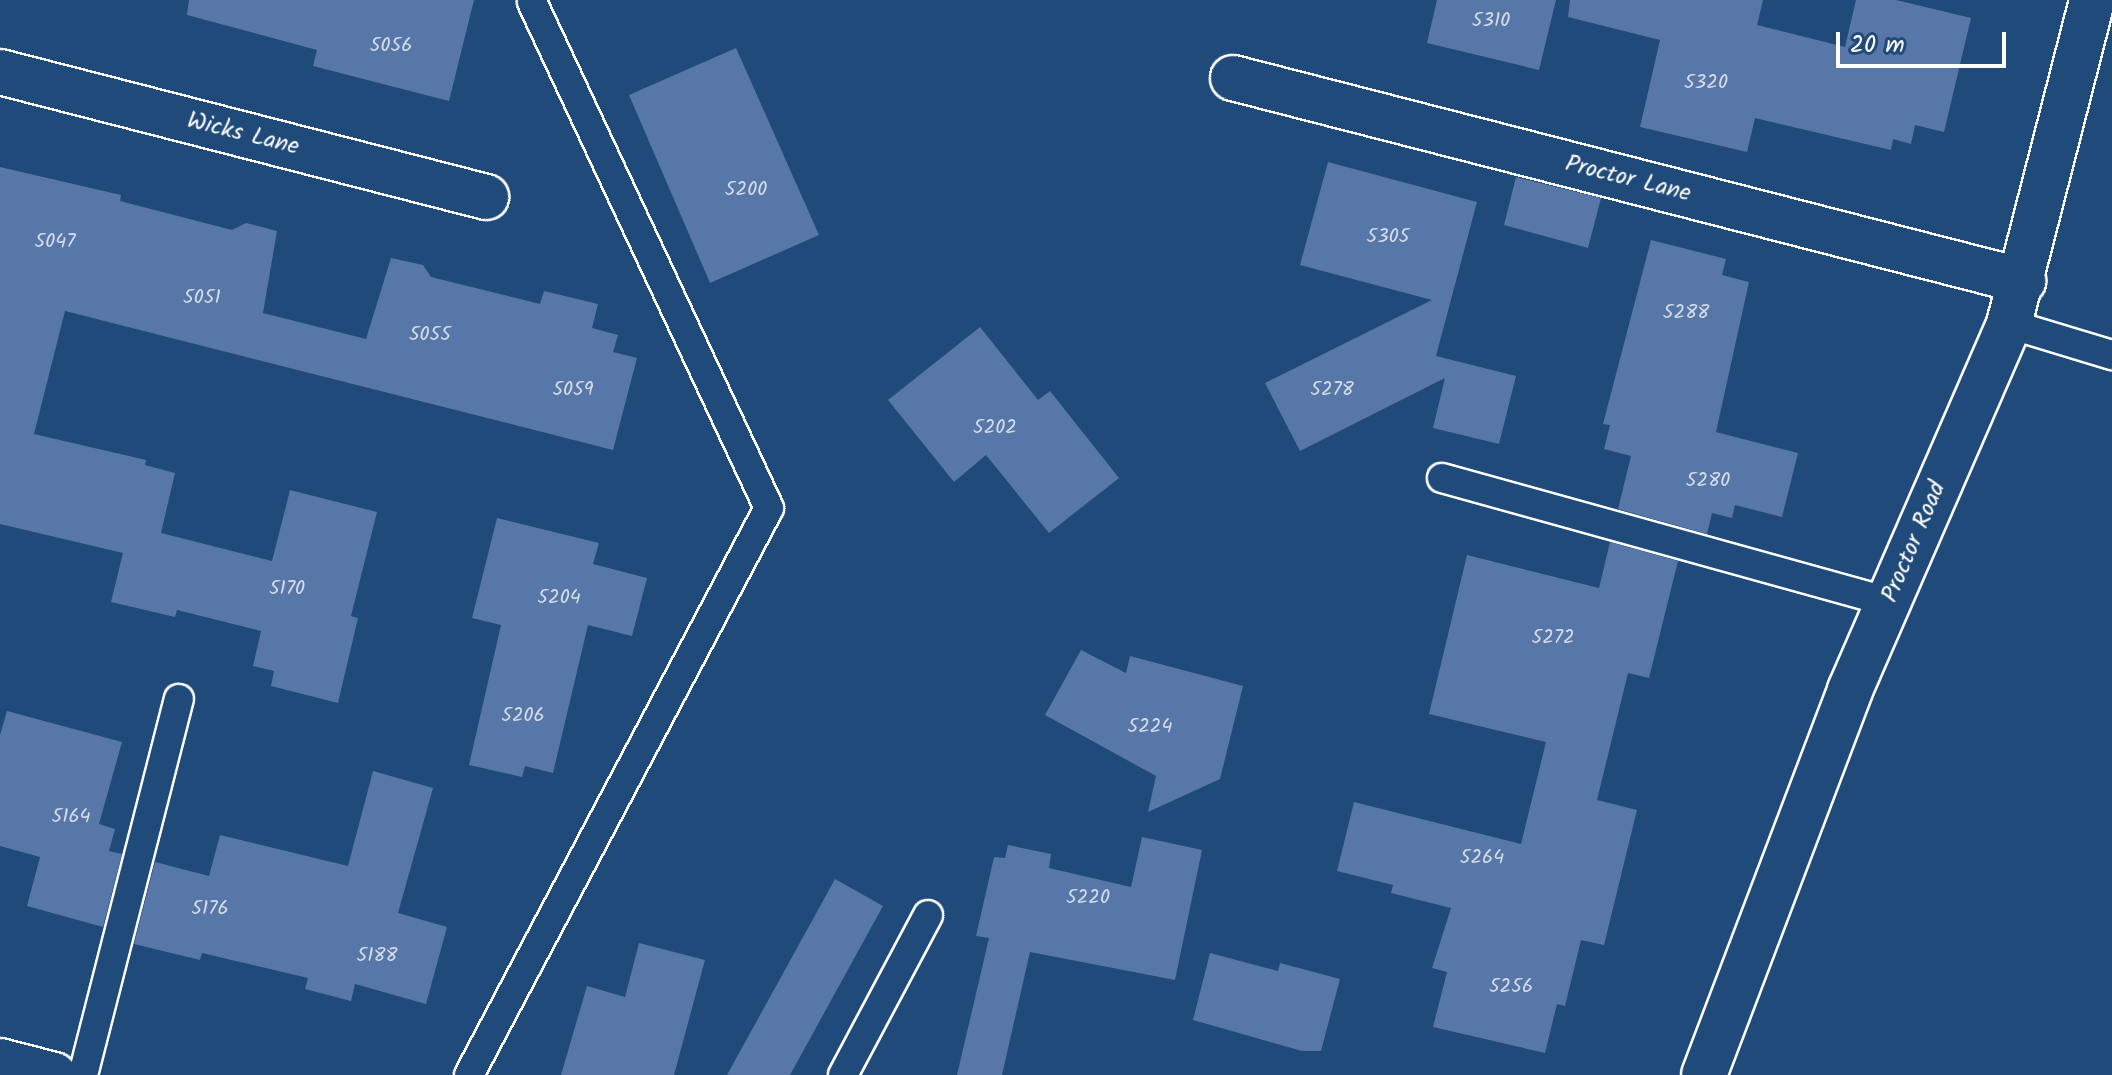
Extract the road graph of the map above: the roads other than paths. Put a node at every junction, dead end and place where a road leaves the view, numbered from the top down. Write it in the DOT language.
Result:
graph roads {
  1 [pos="2092,0"];
  2 [pos="532,2"];
  3 [pos="0,72"];
  4 [pos="1233,78"];
  5 [pos="486,197"];
  6 [pos="2023,281"];
  7 [pos="2009,324"];
  8 [pos="2112,355"];
  9 [pos="1442,478"];
  10 [pos="1888,602"];
  11 [pos="179,699"];
  12 [pos="928,915"];
  13 [pos="0,1061"];
  14 [pos="54,1075"];
  15 [pos="83,1075"];
  16 [pos="469,1075"];
  17 [pos="843,1075"];
  18 [pos="1704,1075"];
  1 -- 6 [label="street, Proctor Road"];
  2 -- 16 [label="lane"];
  3 -- 5 [label="street, Wicks Lane"];
  4 -- 6 [label="street, Proctor Lane"];
  6 -- 7 [label="street, Proctor Road"];
  7 -- 8 [label="lane"];
  7 -- 10 [label="street, Proctor Road"];
  9 -- 10 [label="lane"];
  10 -- 18 [label="street, Proctor Road"];
  11 -- 15 [label="lane"];
  12 -- 17 [label="lane"];
  13 -- 14 [label="street"];
}
